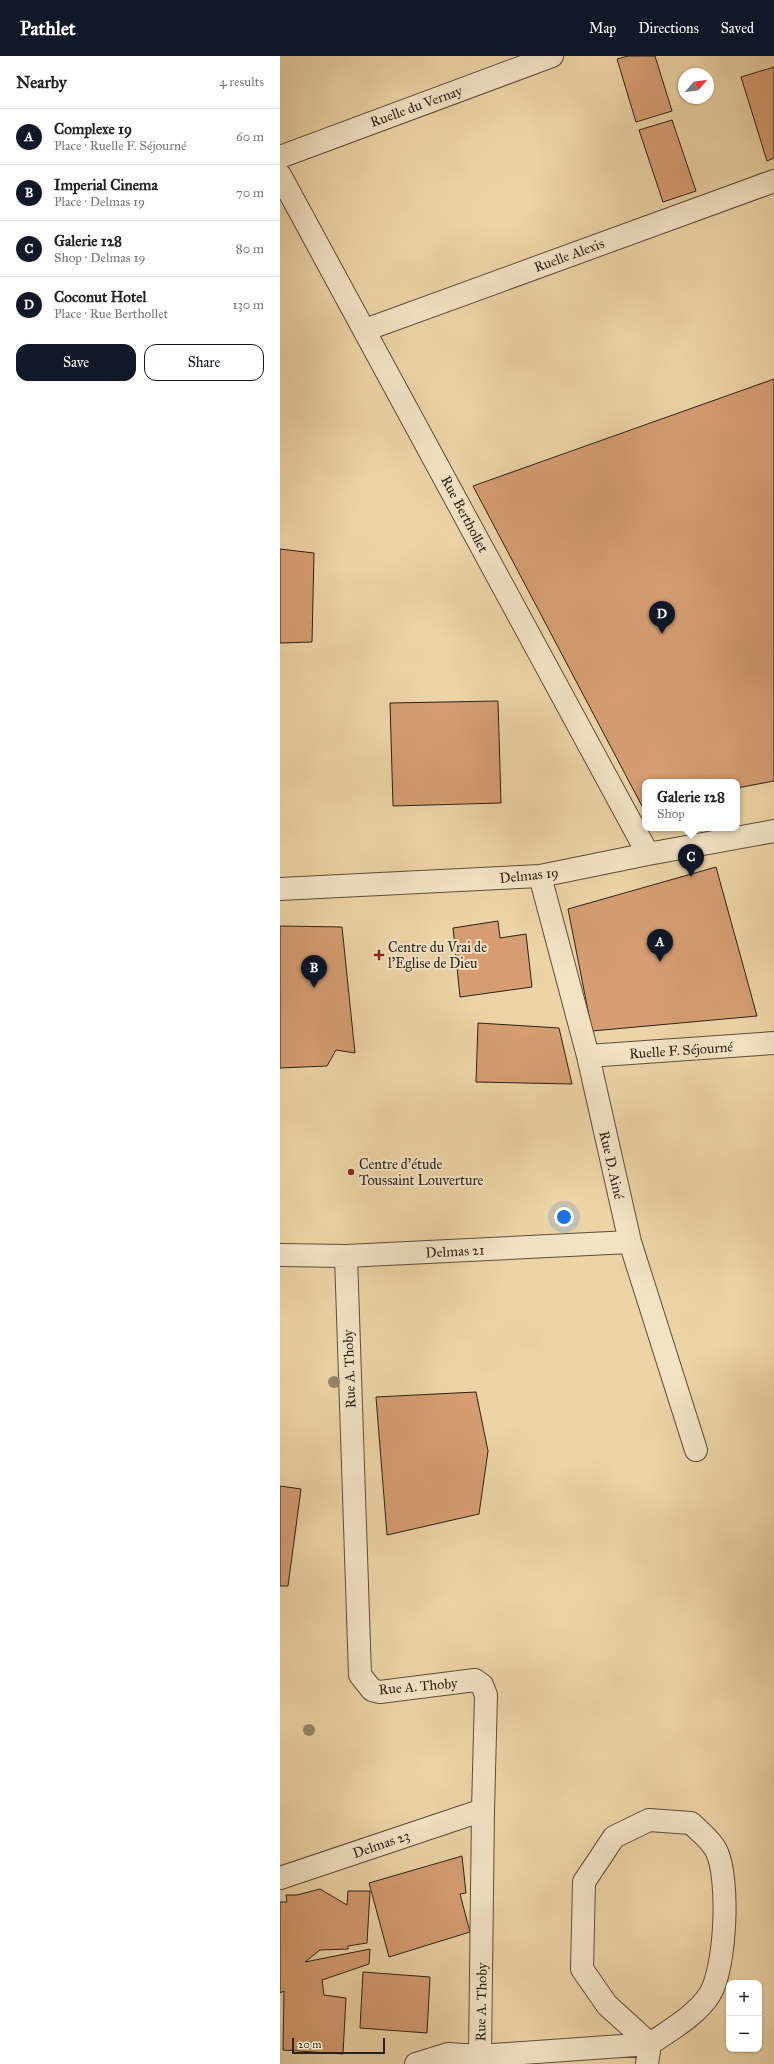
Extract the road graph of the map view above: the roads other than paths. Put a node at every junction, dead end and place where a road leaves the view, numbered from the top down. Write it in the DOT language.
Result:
graph roads {
  1 [pos="552,56"];
  2 [pos="280,157"];
  3 [pos="280,175"];
  4 [pos="774,181"];
  5 [pos="365,330"];
  6 [pos="774,831"];
  7 [pos="648,854"];
  8 [pos="540,876"];
  9 [pos="280,889"];
  10 [pos="773,1046"];
  11 [pos="588,1056"];
  12 [pos="630,1242"];
  13 [pos="280,1255"];
  14 [pos="346,1256"];
  15 [pos="696,1450"];
  16 [pos="483,1810"];
  17 [pos="280,1878"];
  18 [pos="648,2054"];
  19 [pos="480,2056"];
  20 [pos="416,2064"];
  1 -- 2 [label="street, Ruelle du Vernay"];
  3 -- 5 [label="street, Rue Berthollet"];
  4 -- 5 [label="street, Ruelle Alexis"];
  5 -- 7 [label="street, Rue Berthollet"];
  6 -- 7 [label="street, Delmas 19"];
  7 -- 8 [label="street, Delmas 19"];
  8 -- 9 [label="street, Delmas 19"];
  8 -- 11 [label="street, Rue D. Ainé"];
  10 -- 11 [label="street, Ruelle F. Séjourné"];
  11 -- 12 [label="street, Rue D. Ainé"];
  12 -- 14 [label="street, Delmas 21"];
  12 -- 15 [label="street, Rue D. Ainé"];
  13 -- 14 [label="street, Delmas 21"];
  14 -- 16 [label="street, Rue A. Thoby"];
  16 -- 17 [label="street, Delmas 23"];
  16 -- 19 [label="street, Rue A. Thoby"];
  18 -- 18 [label="street"];
  18 -- 19 [label="street"];
  19 -- 20 [label="street"];
}
